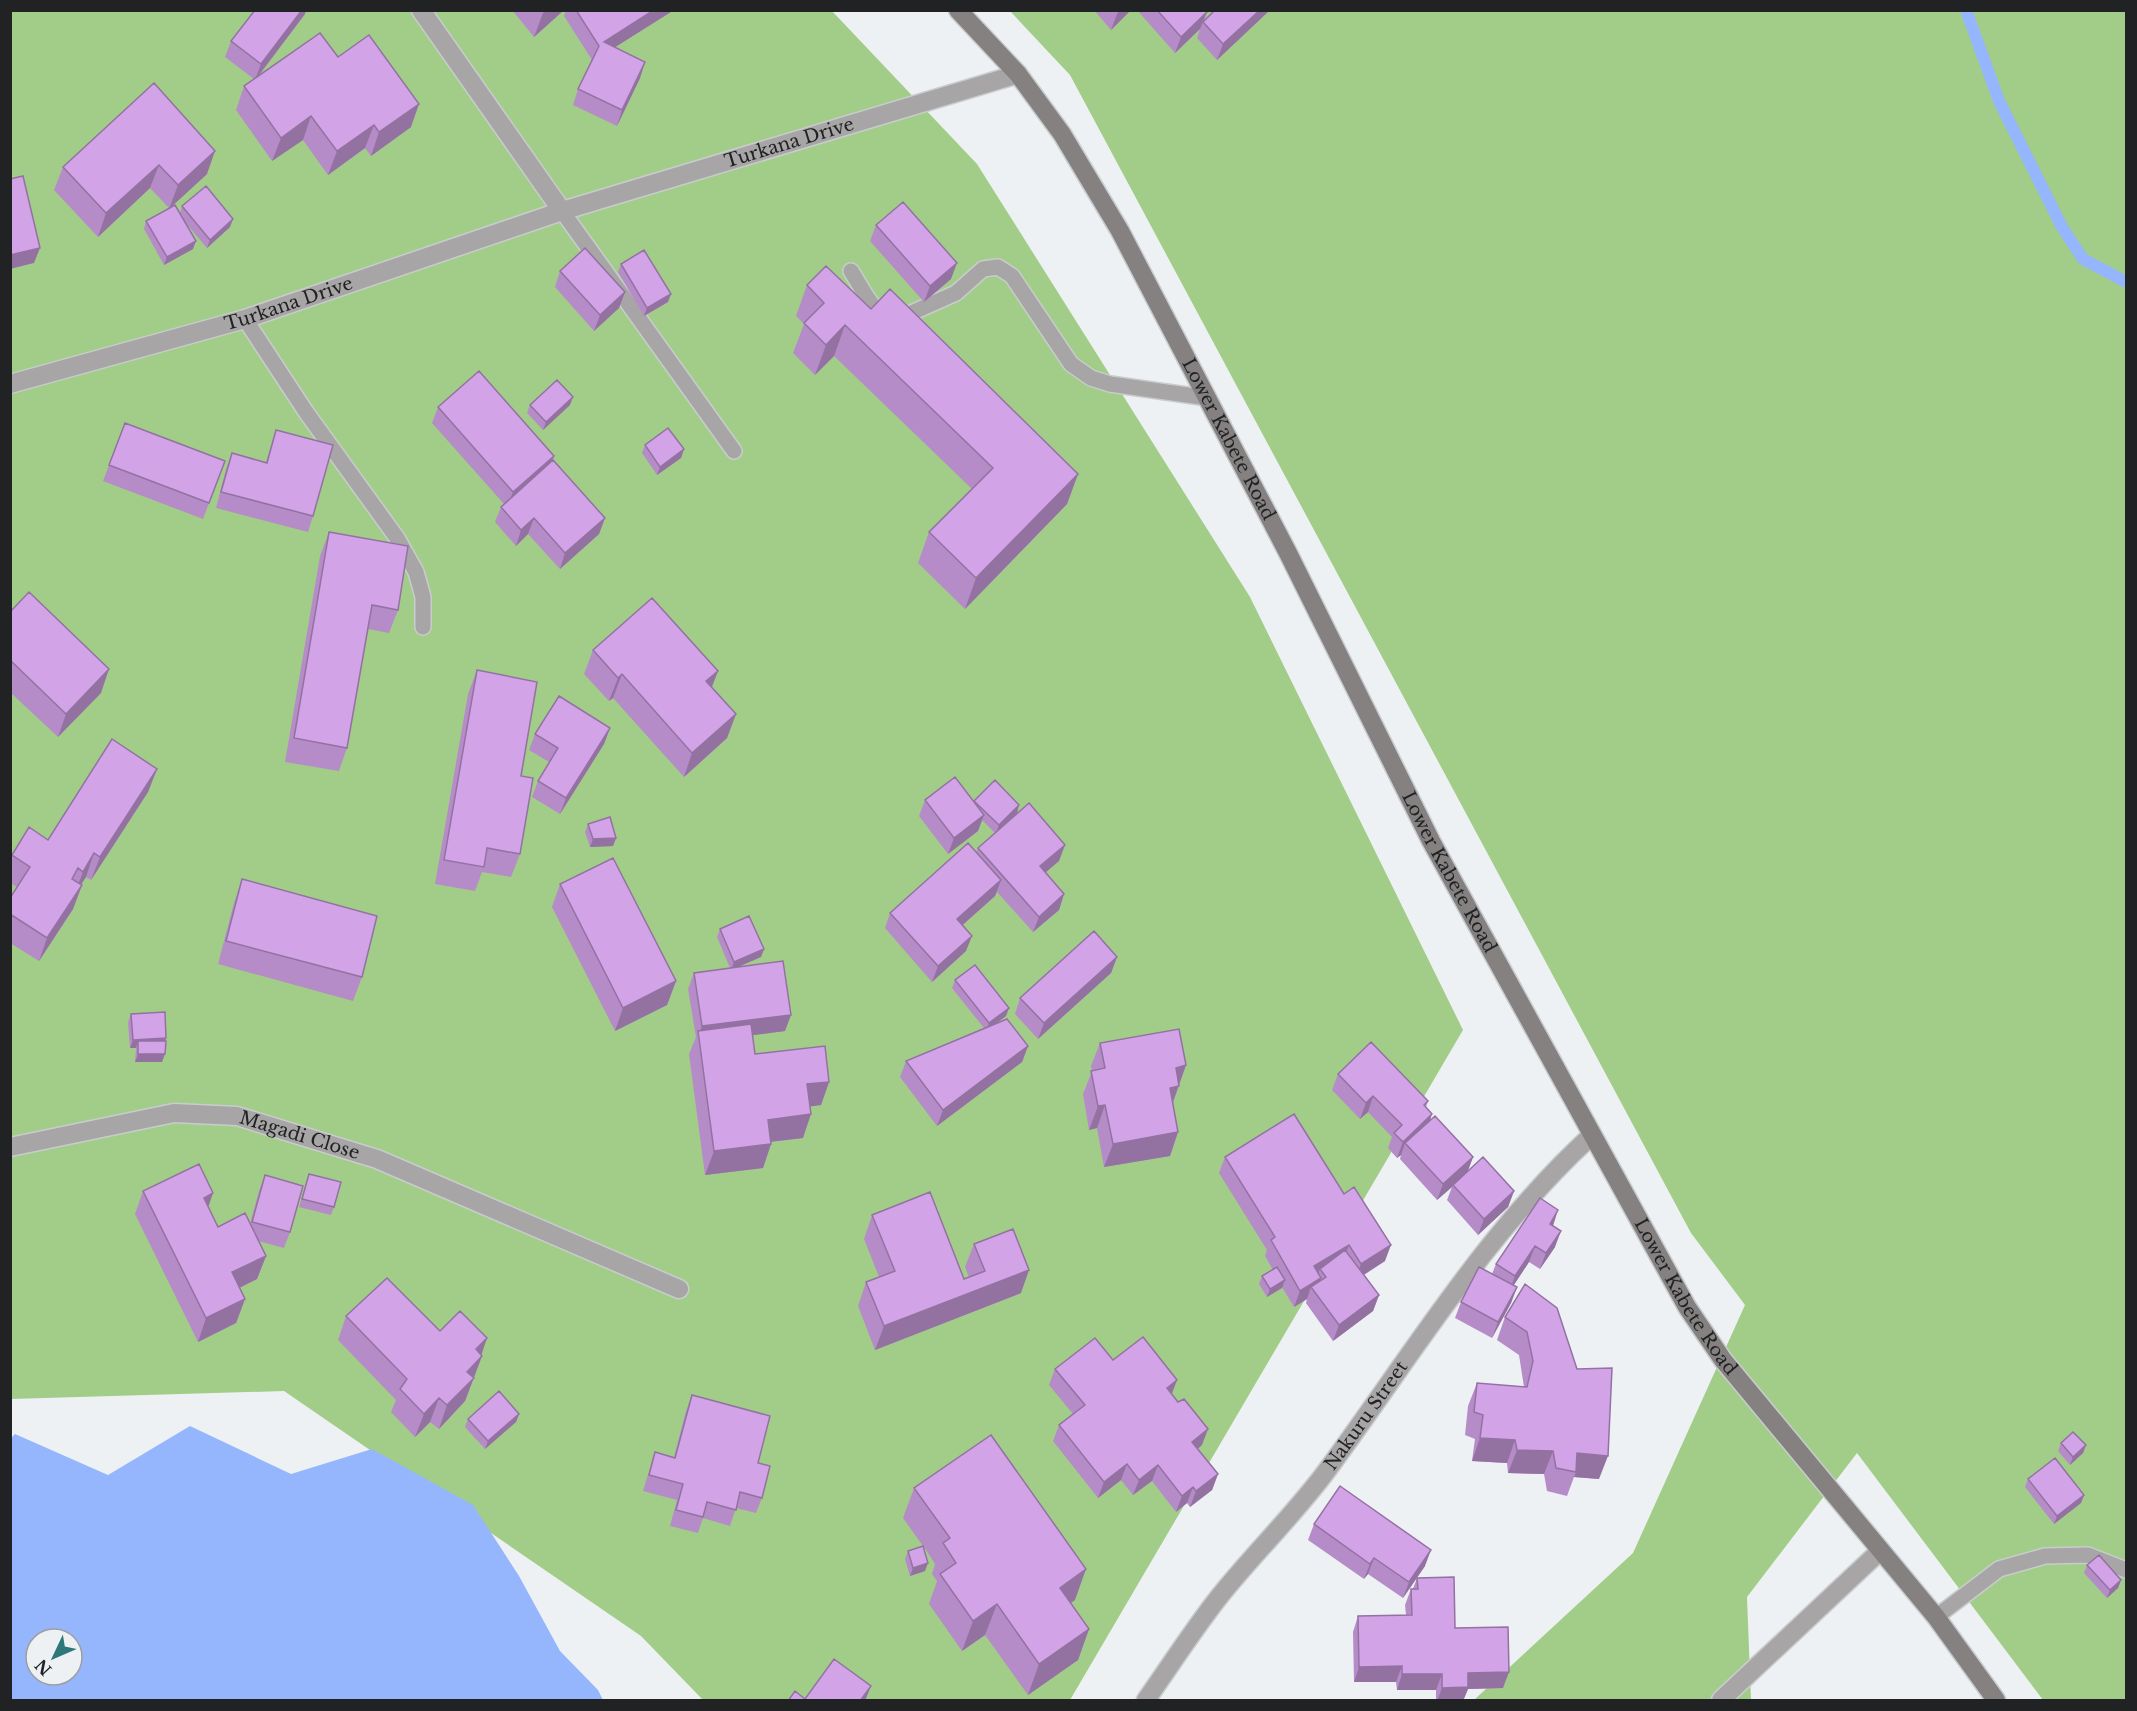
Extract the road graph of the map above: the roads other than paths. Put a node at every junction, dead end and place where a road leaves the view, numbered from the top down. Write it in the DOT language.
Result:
graph roads {
  1 [pos="421,10"];
  2 [pos="958,10"];
  3 [pos="1018,74"];
  4 [pos="562,211"];
  5 [pos="851,271"];
  6 [pos="245,320"];
  7 [pos="10,384"];
  8 [pos="1208,398"];
  9 [pos="734,451"];
  10 [pos="423,627"];
  11 [pos="1591,1136"];
  12 [pos="10,1147"];
  13 [pos="679,1289"];
  14 [pos="1880,1551"];
  15 [pos="2127,1570"];
  16 [pos="1936,1617"];
  17 [pos="1146,1701"];
  18 [pos="1721,1701"];
  19 [pos="1996,1701"];
  1 -- 4 [label="street"];
  2 -- 3 [label="main road, Lower Kabete Road"];
  3 -- 4 [label="street, Turkana Drive"];
  3 -- 8 [label="main road, Lower Kabete Road"];
  4 -- 6 [label="street, Turkana Drive"];
  4 -- 9 [label="lane"];
  5 -- 8 [label="lane"];
  6 -- 7 [label="street, Turkana Drive"];
  6 -- 10 [label="lane"];
  8 -- 11 [label="main road, Lower Kabete Road"];
  11 -- 14 [label="main road, Lower Kabete Road"];
  11 -- 17 [label="street, Nakuru Street"];
  12 -- 13 [label="street, Magadi Close"];
  14 -- 16 [label="main road, Lower Kabete Road"];
  14 -- 18 [label="street"];
  15 -- 16 [label="lane"];
  16 -- 19 [label="main road, Lower Kabete Road"];
}
